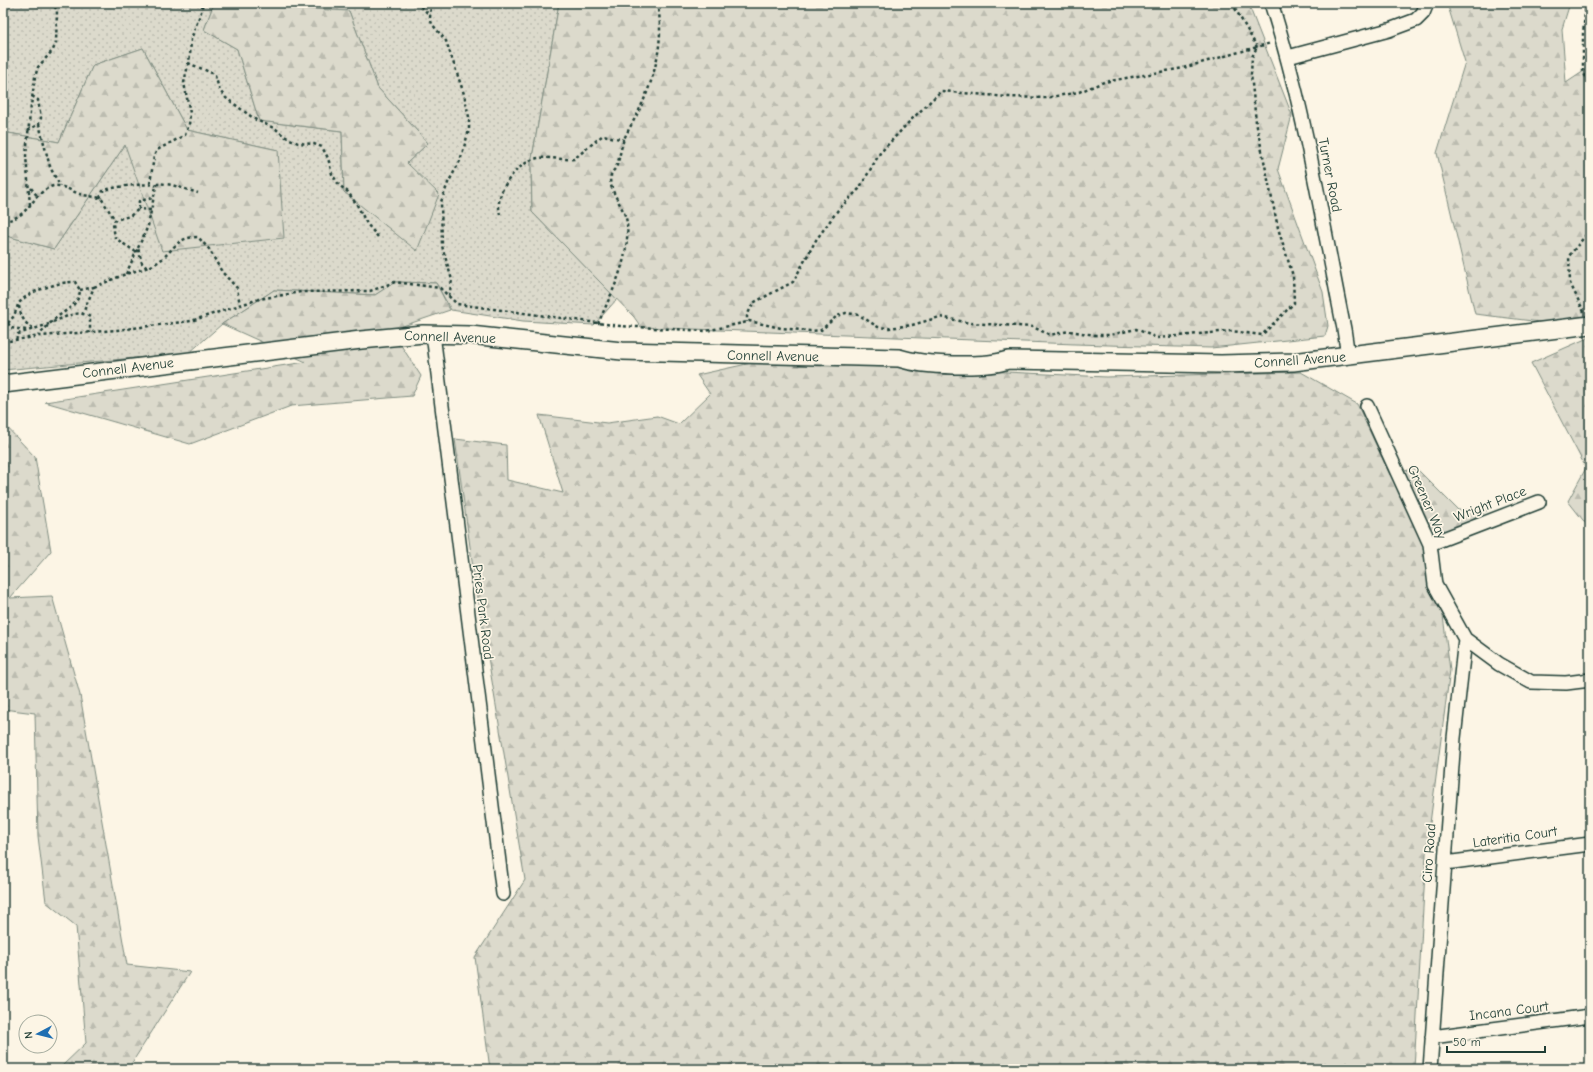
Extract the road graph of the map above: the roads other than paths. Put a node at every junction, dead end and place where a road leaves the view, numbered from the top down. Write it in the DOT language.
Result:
graph roads {
  1 [pos="1271,3"];
  2 [pos="1427,3"];
  3 [pos="1288,57"];
  4 [pos="1590,325"];
  5 [pos="433,334"];
  6 [pos="1348,356"];
  7 [pos="3,384"];
  8 [pos="1367,406"];
  9 [pos="1540,502"];
  10 [pos="1430,544"];
  11 [pos="1466,639"];
  12 [pos="1590,680"];
  13 [pos="1590,844"];
  14 [pos="1445,863"];
  15 [pos="503,894"];
  16 [pos="1590,1016"];
  17 [pos="1432,1037"];
  18 [pos="1430,1069"];
  1 -- 3 [label="street, Turner Road"];
  2 -- 3 [label="street"];
  3 -- 6 [label="street, Turner Road"];
  4 -- 6 [label="street, Connell Avenue"];
  5 -- 6 [label="street, Connell Avenue"];
  5 -- 7 [label="street, Connell Avenue"];
  5 -- 15 [label="street, Pries Park Road"];
  8 -- 10 [label="street, Greener Way"];
  9 -- 10 [label="street, Wright Place"];
  10 -- 11 [label="street, Greener Way"];
  11 -- 12 [label="street, Greener Way"];
  11 -- 14 [label="street, Ciro Road"];
  13 -- 14 [label="street, Lateritia Court"];
  14 -- 17 [label="street, Ciro Road"];
  16 -- 17 [label="street, Incana Court"];
  17 -- 18 [label="street, Ciro Road"];
}
